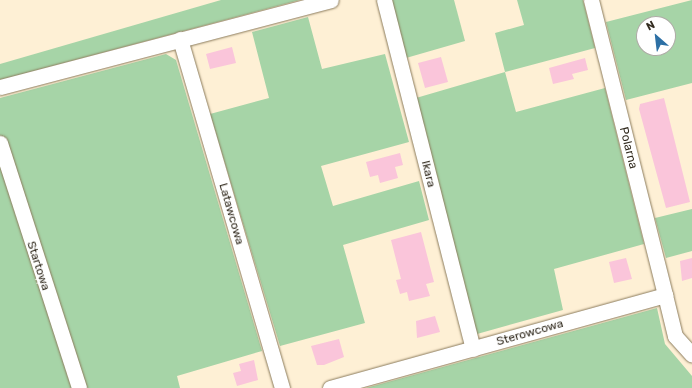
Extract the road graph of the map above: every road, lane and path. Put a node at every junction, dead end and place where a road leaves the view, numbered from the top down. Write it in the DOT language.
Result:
graph roads {
  1 [pos="331,0"];
  2 [pos="384,0"];
  3 [pos="591,0"];
  4 [pos="180,39"];
  5 [pos="0,87"];
  6 [pos="0,143"];
  7 [pos="665,295"];
  8 [pos="473,349"];
  9 [pos="692,355"];
  10 [pos="79,388"];
  11 [pos="282,388"];
  12 [pos="330,388"];
  1 -- 4 [label="street"];
  2 -- 8 [label="street, Ikara"];
  3 -- 7 [label="street, Polarna"];
  4 -- 5 [label="street"];
  4 -- 11 [label="street, Latawcowa"];
  6 -- 10 [label="street, Startowa"];
  7 -- 8 [label="street, Sterowcowa"];
  7 -- 9 [label="street"];
  8 -- 12 [label="street, Sterowcowa"];
}
